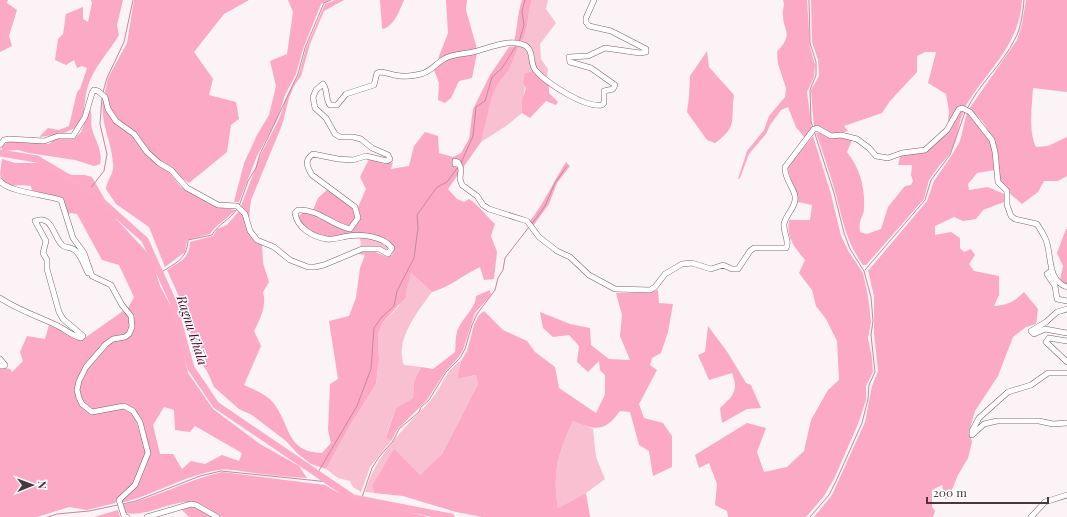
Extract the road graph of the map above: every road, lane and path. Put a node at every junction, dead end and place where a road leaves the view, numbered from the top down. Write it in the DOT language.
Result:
graph roads {
  1 [pos="594,0"];
  2 [pos="0,145"];
  3 [pos="458,164"];
  4 [pos="0,181"];
  5 [pos="1051,271"];
  6 [pos="92,276"];
  7 [pos="1067,287"];
  8 [pos="0,298"];
  9 [pos="1067,301"];
  10 [pos="1067,309"];
  11 [pos="1067,333"];
  12 [pos="1067,341"];
  13 [pos="0,359"];
  14 [pos="1067,362"];
  15 [pos="0,366"];
  16 [pos="1067,373"];
  17 [pos="1067,423"];
  18 [pos="1067,495"];
  19 [pos="127,517"];
  20 [pos="147,517"];
  21 [pos="217,517"];
  22 [pos="1031,517"];
  1 -- 2 [label="street"];
  3 -- 5 [label="street"];
  4 -- 6 [label="street"];
  5 -- 7 [label="street"];
  5 -- 9 [label="street"];
  6 -- 8 [label="street"];
  6 -- 19 [label="street"];
  10 -- 11 [label="street"];
  12 -- 14 [label="street"];
  13 -- 15 [label="street"];
  16 -- 17 [label="street"];
  18 -- 22 [label="street"];
  20 -- 21 [label="street"];
}
